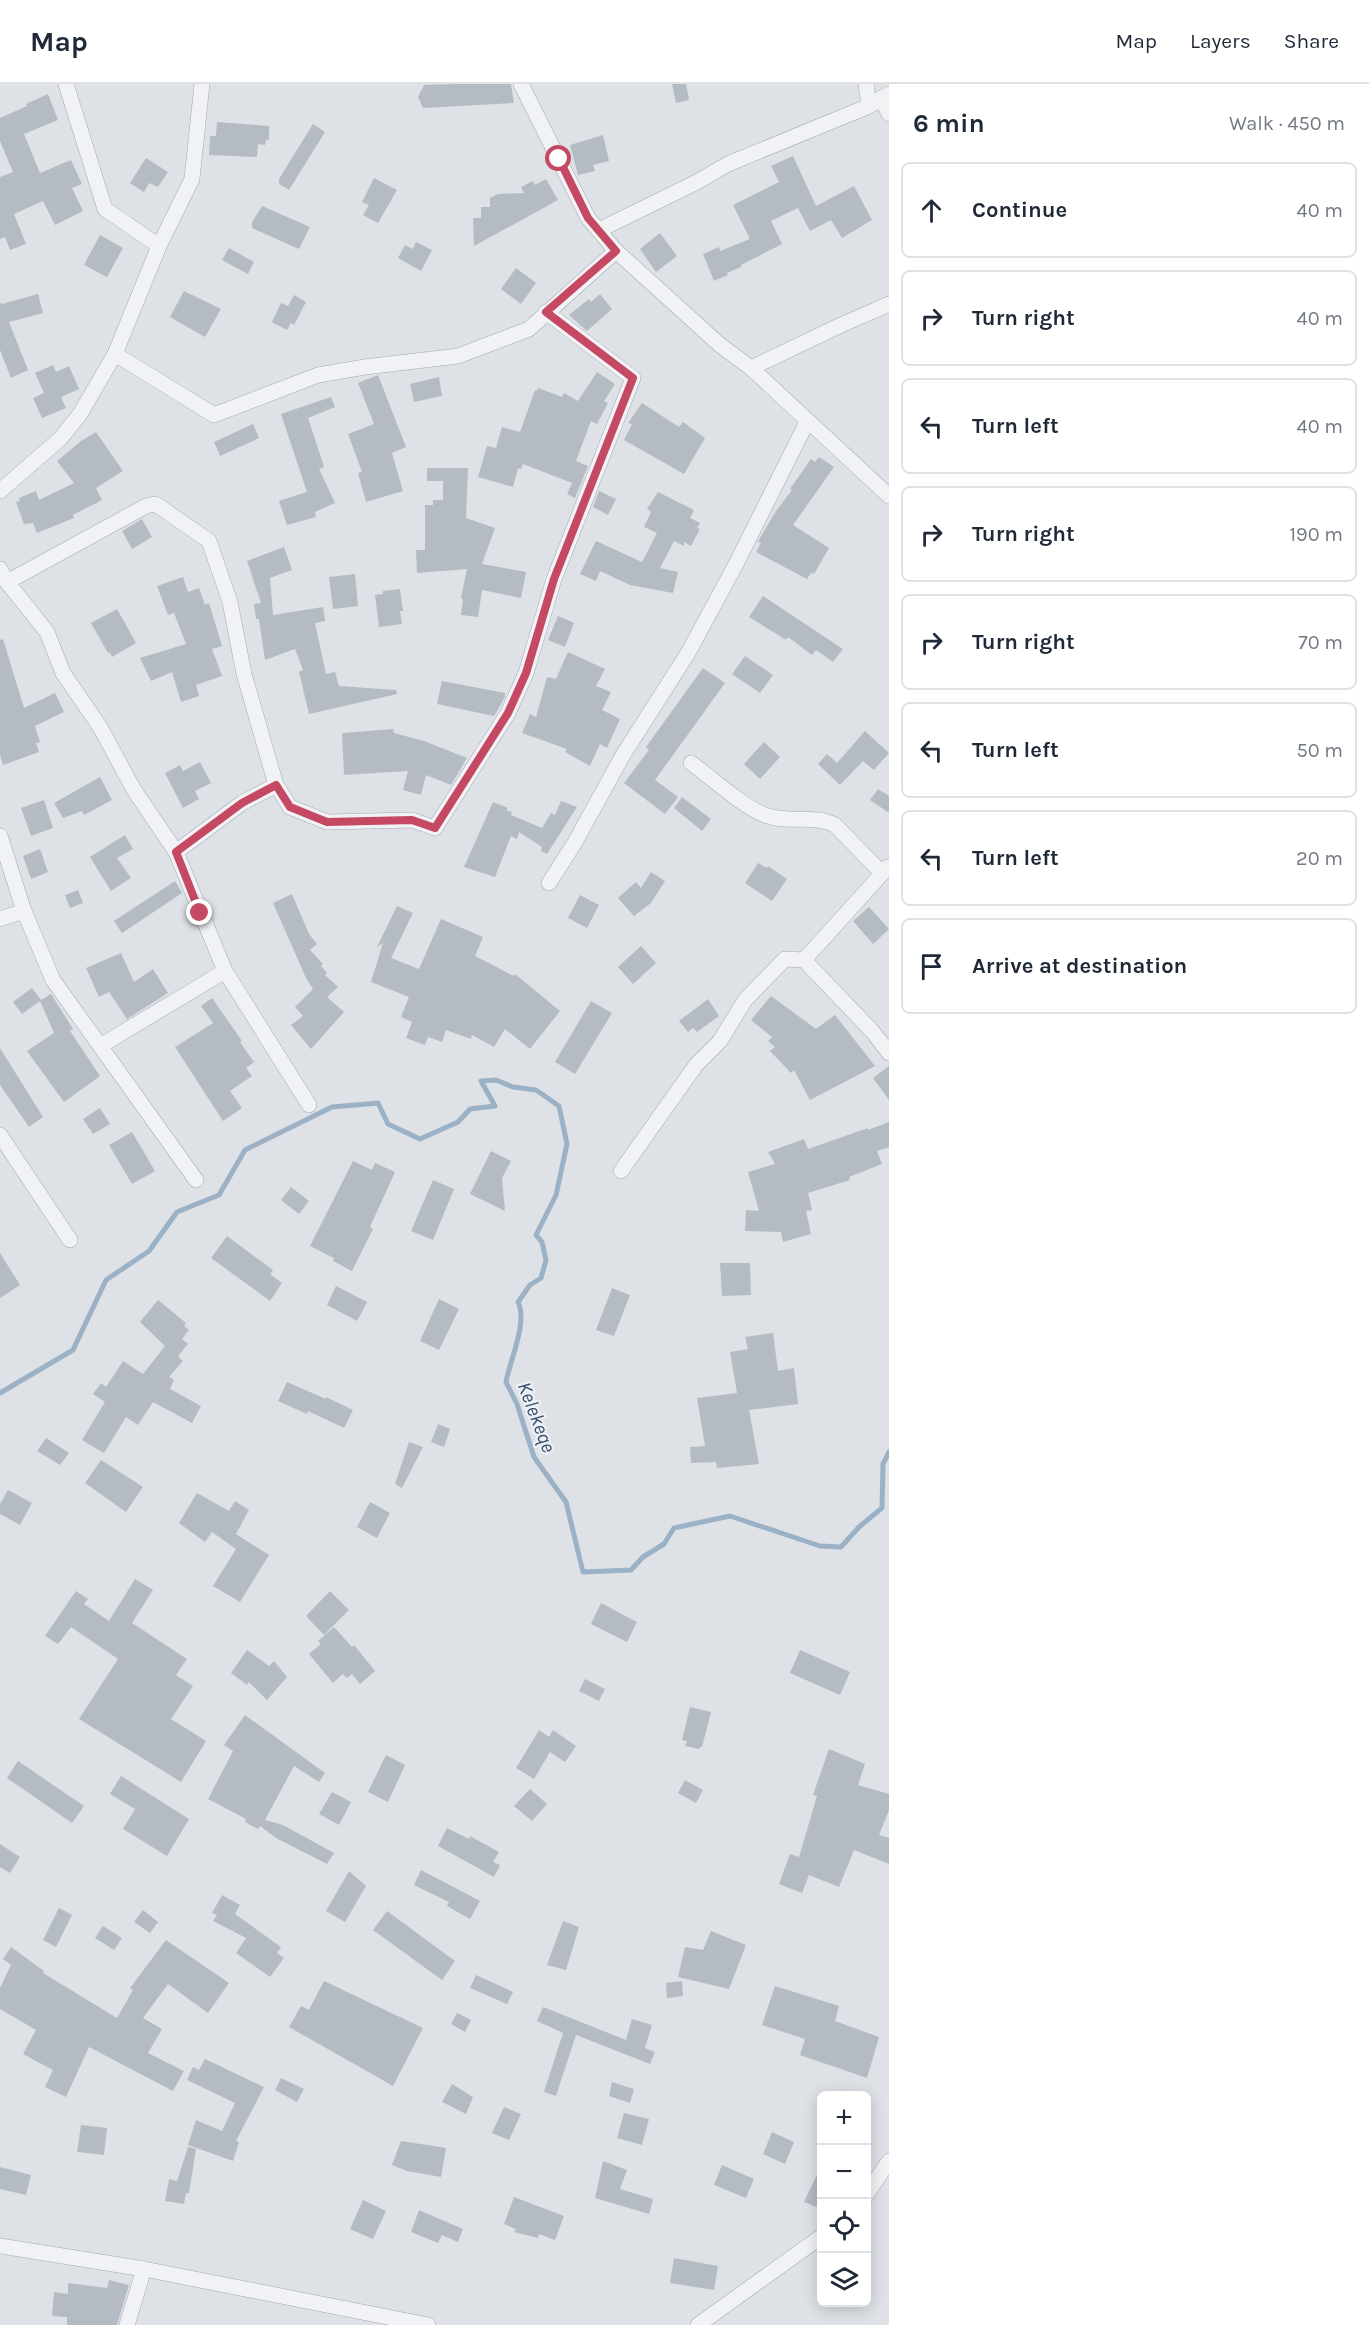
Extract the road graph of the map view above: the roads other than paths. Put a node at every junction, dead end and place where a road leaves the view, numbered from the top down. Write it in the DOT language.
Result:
graph roads {
  1 [pos="66,84"];
  2 [pos="202,84"];
  3 [pos="521,84"];
  4 [pos="866,84"];
  5 [pos="880,99"];
  6 [pos="889,114"];
  7 [pos="599,230"];
  8 [pos="159,246"];
  9 [pos="616,251"];
  10 [pos="889,304"];
  11 [pos="546,312"];
  12 [pos="114,354"];
  13 [pos="751,368"];
  14 [pos="807,422"];
  15 [pos="0,491"];
  16 [pos="889,496"];
  17 [pos="3,576"];
  18 [pos="691,763"];
  19 [pos="276,785"];
  20 [pos="0,836"];
  21 [pos="176,852"];
  22 [pos="886,870"];
  23 [pos="549,883"];
  24 [pos="24,911"];
  25 [pos="0,919"];
  26 [pos="804,960"];
  27 [pos="225,971"];
  28 [pos="100,1046"];
  29 [pos="889,1053"];
  30 [pos="309,1105"];
  31 [pos="0,1135"];
  32 [pos="621,1171"];
  33 [pos="196,1180"];
  34 [pos="70,1240"];
  35 [pos="889,2161"];
  36 [pos="871,2189"];
  37 [pos="817,2240"];
  38 [pos="0,2246"];
  39 [pos="144,2269"];
  40 [pos="127,2325"];
  41 [pos="428,2325"];
  42 [pos="698,2325"];
  1 -- 8 [label="street"];
  2 -- 8 [label="street"];
  3 -- 7 [label="street"];
  4 -- 5 [label="street"];
  5 -- 6 [label="street"];
  5 -- 7 [label="street"];
  7 -- 9 [label="street"];
  8 -- 12 [label="street"];
  9 -- 11 [label="street"];
  9 -- 13 [label="street"];
  10 -- 13 [label="street"];
  11 -- 12 [label="street"];
  11 -- 19 [label="street"];
  12 -- 15 [label="street"];
  13 -- 14 [label="street"];
  14 -- 16 [label="street"];
  14 -- 23 [label="street"];
  17 -- 19 [label="street"];
  17 -- 21 [label="street"];
  18 -- 22 [label="street"];
  19 -- 21 [label="street"];
  20 -- 24 [label="street"];
  21 -- 27 [label="street"];
  22 -- 26 [label="street"];
  24 -- 25 [label="street"];
  24 -- 28 [label="street"];
  26 -- 29 [label="street"];
  26 -- 32 [label="street"];
  27 -- 28 [label="street"];
  27 -- 30 [label="street"];
  28 -- 33 [label="street"];
  31 -- 34 [label="street"];
  35 -- 36 [label="street"];
  37 -- 42 [label="street"];
  38 -- 39 [label="street"];
  39 -- 40 [label="street"];
  39 -- 41 [label="street"];
}
